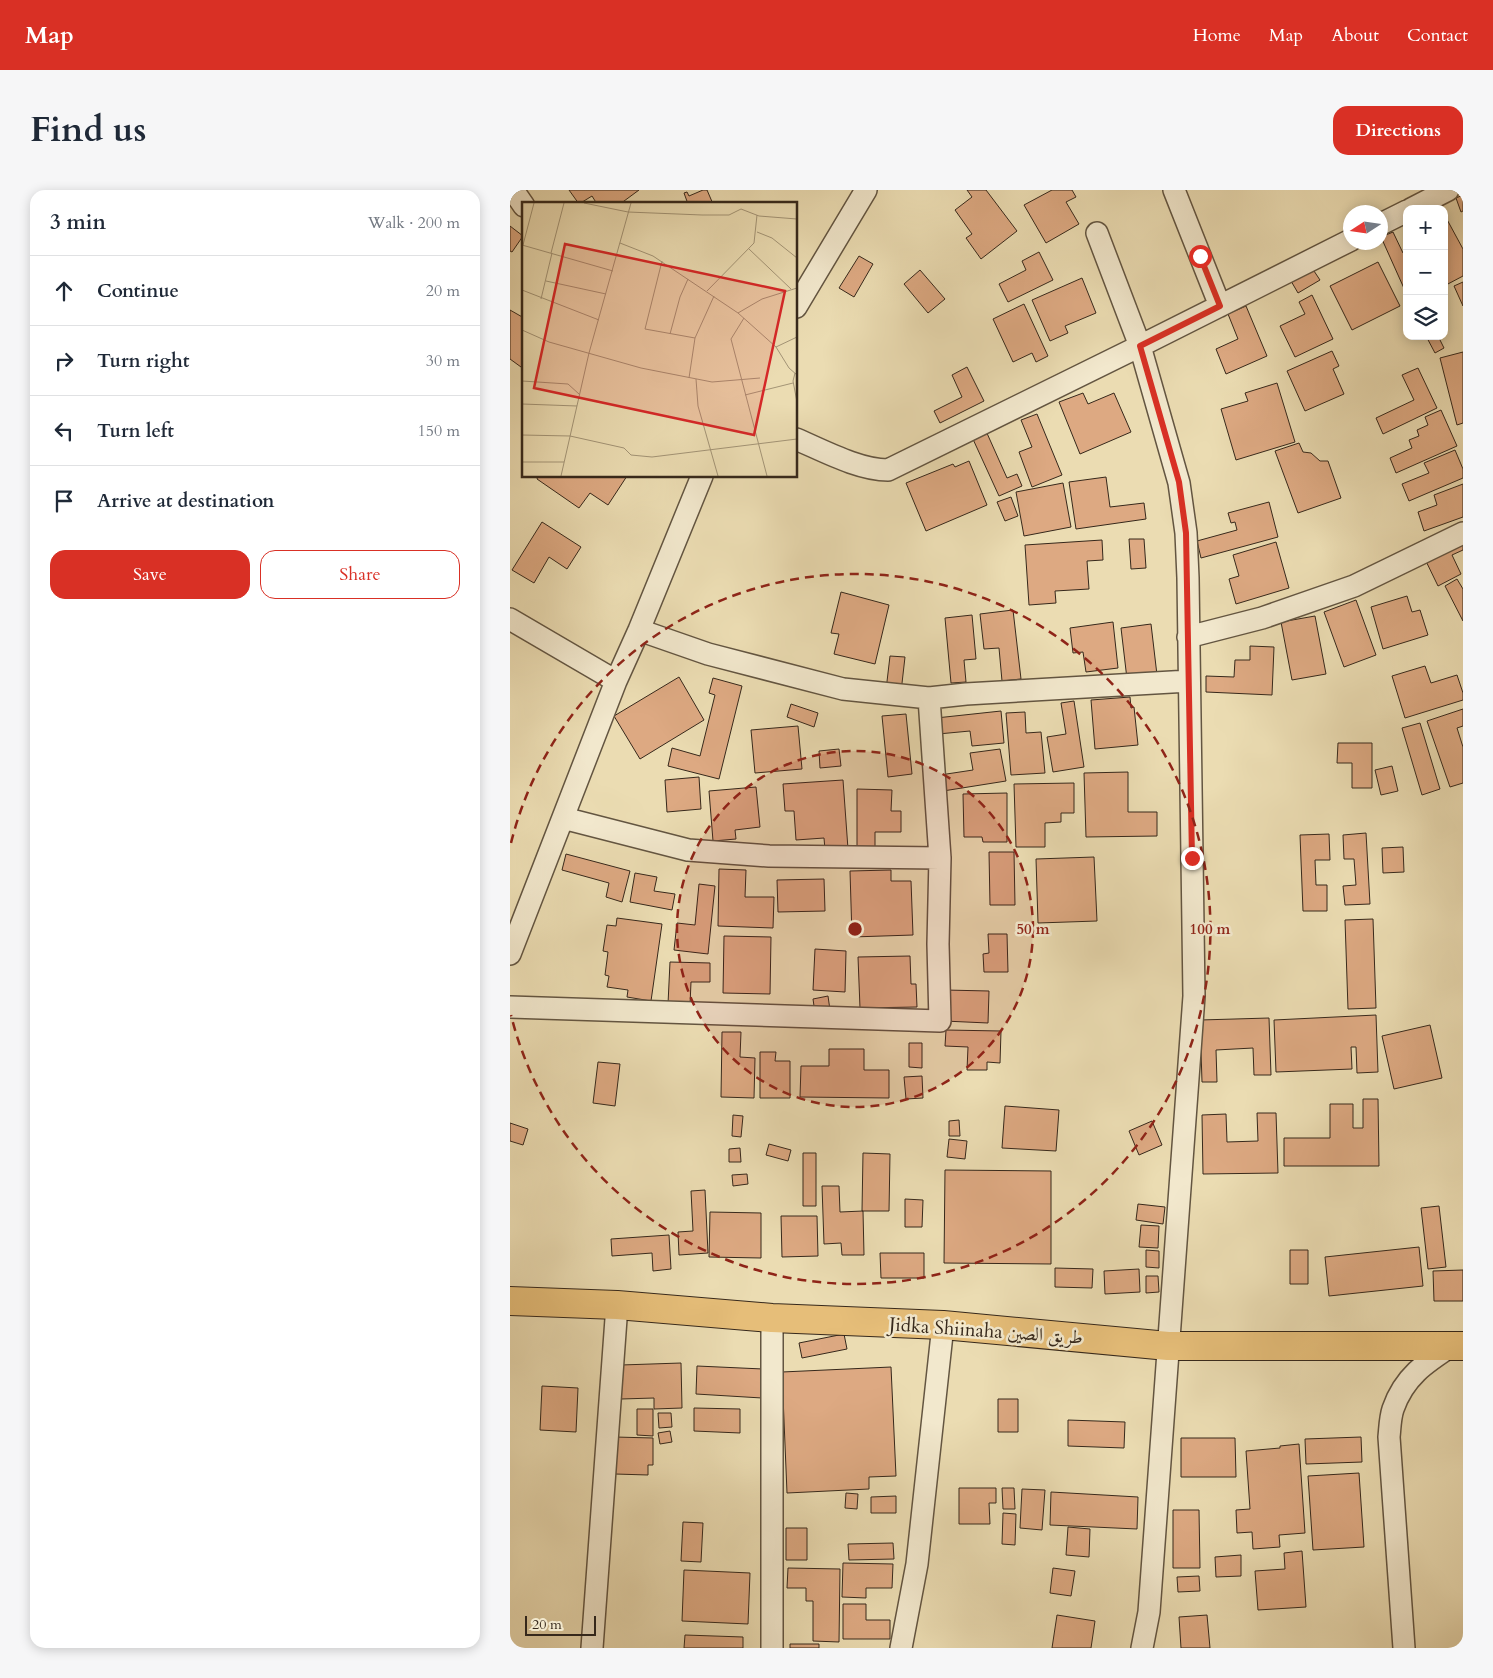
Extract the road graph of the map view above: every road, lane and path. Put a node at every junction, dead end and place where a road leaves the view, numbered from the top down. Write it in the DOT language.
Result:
graph roads {
  1 [pos="513,190"];
  2 [pos="866,190"];
  3 [pos="1174,190"];
  4 [pos="1448,190"];
  5 [pos="522,203"];
  6 [pos="1419,205"];
  7 [pos="1403,213"];
  8 [pos="1388,220"];
  9 [pos="1097,233"];
  10 [pos="1343,244"];
  11 [pos="798,304"];
  12 [pos="1220,306"];
  13 [pos="1140,346"];
  14 [pos="798,440"];
  15 [pos="701,478"];
  16 [pos="1463,533"];
  17 [pos="510,619"];
  18 [pos="639,630"];
  19 [pos="1188,637"];
  20 [pos="616,681"];
  21 [pos="1189,681"];
  22 [pos="929,698"];
  23 [pos="562,818"];
  24 [pos="940,858"];
  25 [pos="510,954"];
  26 [pos="510,1008"];
  27 [pos="510,1301"];
  28 [pos="617,1305"];
  29 [pos="772,1318"];
  30 [pos="943,1325"];
  31 [pos="1458,1345"];
  32 [pos="1168,1346"];
  33 [pos="592,1648"];
  34 [pos="772,1648"];
  35 [pos="901,1648"];
  36 [pos="1142,1648"];
  37 [pos="1404,1648"];
  1 -- 5 [label="street"];
  2 -- 11 [label="street"];
  3 -- 12 [label="street"];
  4 -- 6 [label="street"];
  7 -- 8 [label="street"];
  9 -- 13 [label="street"];
  10 -- 12 [label="street"];
  12 -- 13 [label="street"];
  13 -- 14 [label="street"];
  13 -- 19 [label="street"];
  15 -- 18 [label="street"];
  16 -- 19 [label="street"];
  17 -- 20 [label="street"];
  18 -- 20 [label="street"];
  18 -- 22 [label="street"];
  19 -- 21 [label="street"];
  20 -- 23 [label="street"];
  21 -- 22 [label="street"];
  21 -- 32 [label="street"];
  22 -- 24 [label="street"];
  23 -- 24 [label="street"];
  23 -- 25 [label="street"];
  24 -- 26 [label="street"];
  27 -- 28 [label="main road, Jidka Shiinaha طريق الصين"];
  28 -- 29 [label="main road, Jidka Shiinaha طريق الصين"];
  28 -- 33 [label="street"];
  29 -- 30 [label="main road, Jidka Shiinaha طريق الصين"];
  29 -- 34 [label="street"];
  30 -- 32 [label="main road, Jidka Shiinaha طريق الصين"];
  30 -- 35 [label="street"];
  31 -- 32 [label="main road, Jidka Shiinaha طريق الصين"];
  31 -- 37 [label="street"];
  32 -- 36 [label="street"];
}
